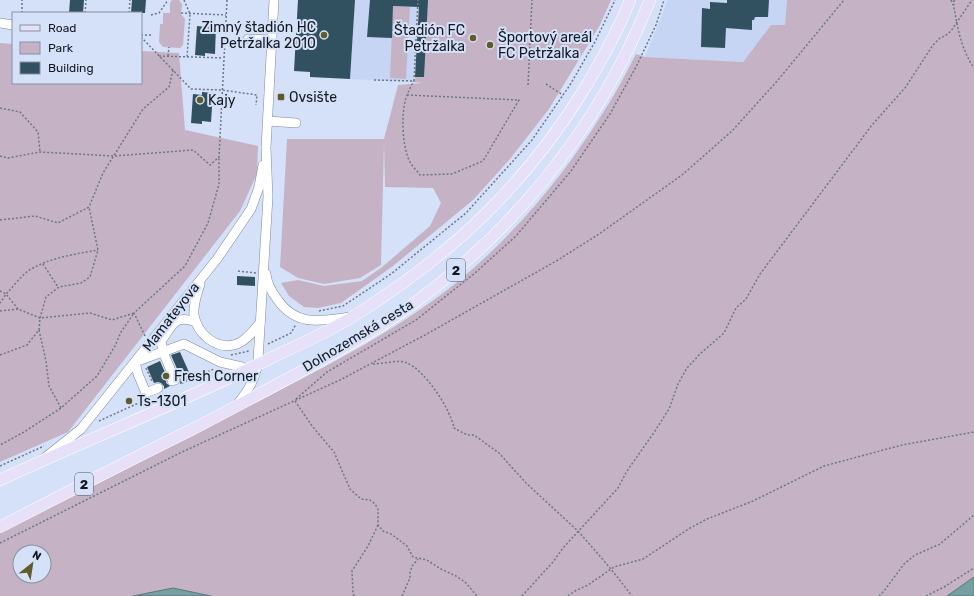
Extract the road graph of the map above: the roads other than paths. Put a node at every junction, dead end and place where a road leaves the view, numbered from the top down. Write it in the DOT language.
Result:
graph roads {
  1 [pos="274,0"];
  2 [pos="630,0"];
  3 [pos="650,0"];
  4 [pos="0,24"];
  5 [pos="12,25"];
  6 [pos="248,39"];
  7 [pos="272,40"];
  8 [pos="268,121"];
  9 [pos="296,123"];
  10 [pos="266,148"];
  11 [pos="264,262"];
  12 [pos="201,279"];
  13 [pos="353,316"];
  14 [pos="196,322"];
  15 [pos="260,323"];
  16 [pos="206,337"];
  17 [pos="198,351"];
  18 [pos="163,352"];
  19 [pos="135,362"];
  20 [pos="253,368"];
  21 [pos="172,381"];
  22 [pos="157,388"];
  23 [pos="235,407"];
  24 [pos="38,462"];
  25 [pos="0,480"];
  26 [pos="0,527"];
  1 -- 7 [label="street, Mamateyova"];
  2 -- 13 [label="main road, Dolnozemská cesta / 2"];
  3 -- 23 [label="main road, Dolnozemská cesta / 2"];
  4 -- 5 [label="street"];
  6 -- 7 [label="street"];
  7 -- 8 [label="street, Mamateyova"];
  8 -- 9 [label="street"];
  8 -- 10 [label="street, Mamateyova"];
  10 -- 11 [label="street, Mamateyova"];
  10 -- 12 [label="street, Mamateyova"];
  11 -- 13 [label="street"];
  11 -- 15 [label="street, Mamateyova"];
  12 -- 14 [label="street"];
  12 -- 19 [label="street, Mamateyova"];
  13 -- 20 [label="main road, Dolnozemská cesta / 2"];
  14 -- 16 [label="street"];
  14 -- 18 [label="street"];
  15 -- 16 [label="street"];
  15 -- 20 [label="street, Mamateyova"];
  16 -- 17 [label="street"];
  17 -- 18 [label="street"];
  17 -- 20 [label="street"];
  18 -- 19 [label="street"];
  18 -- 21 [label="street"];
  19 -- 22 [label="street"];
  19 -- 24 [label="street, Mamateyova"];
  20 -- 23 [label="street, Mamateyova"];
  20 -- 24 [label="main road, Dolnozemská cesta / 2"];
  23 -- 26 [label="main road, Dolnozemská cesta / 2"];
  24 -- 25 [label="main road, Dolnozemská cesta / 2"];
}
